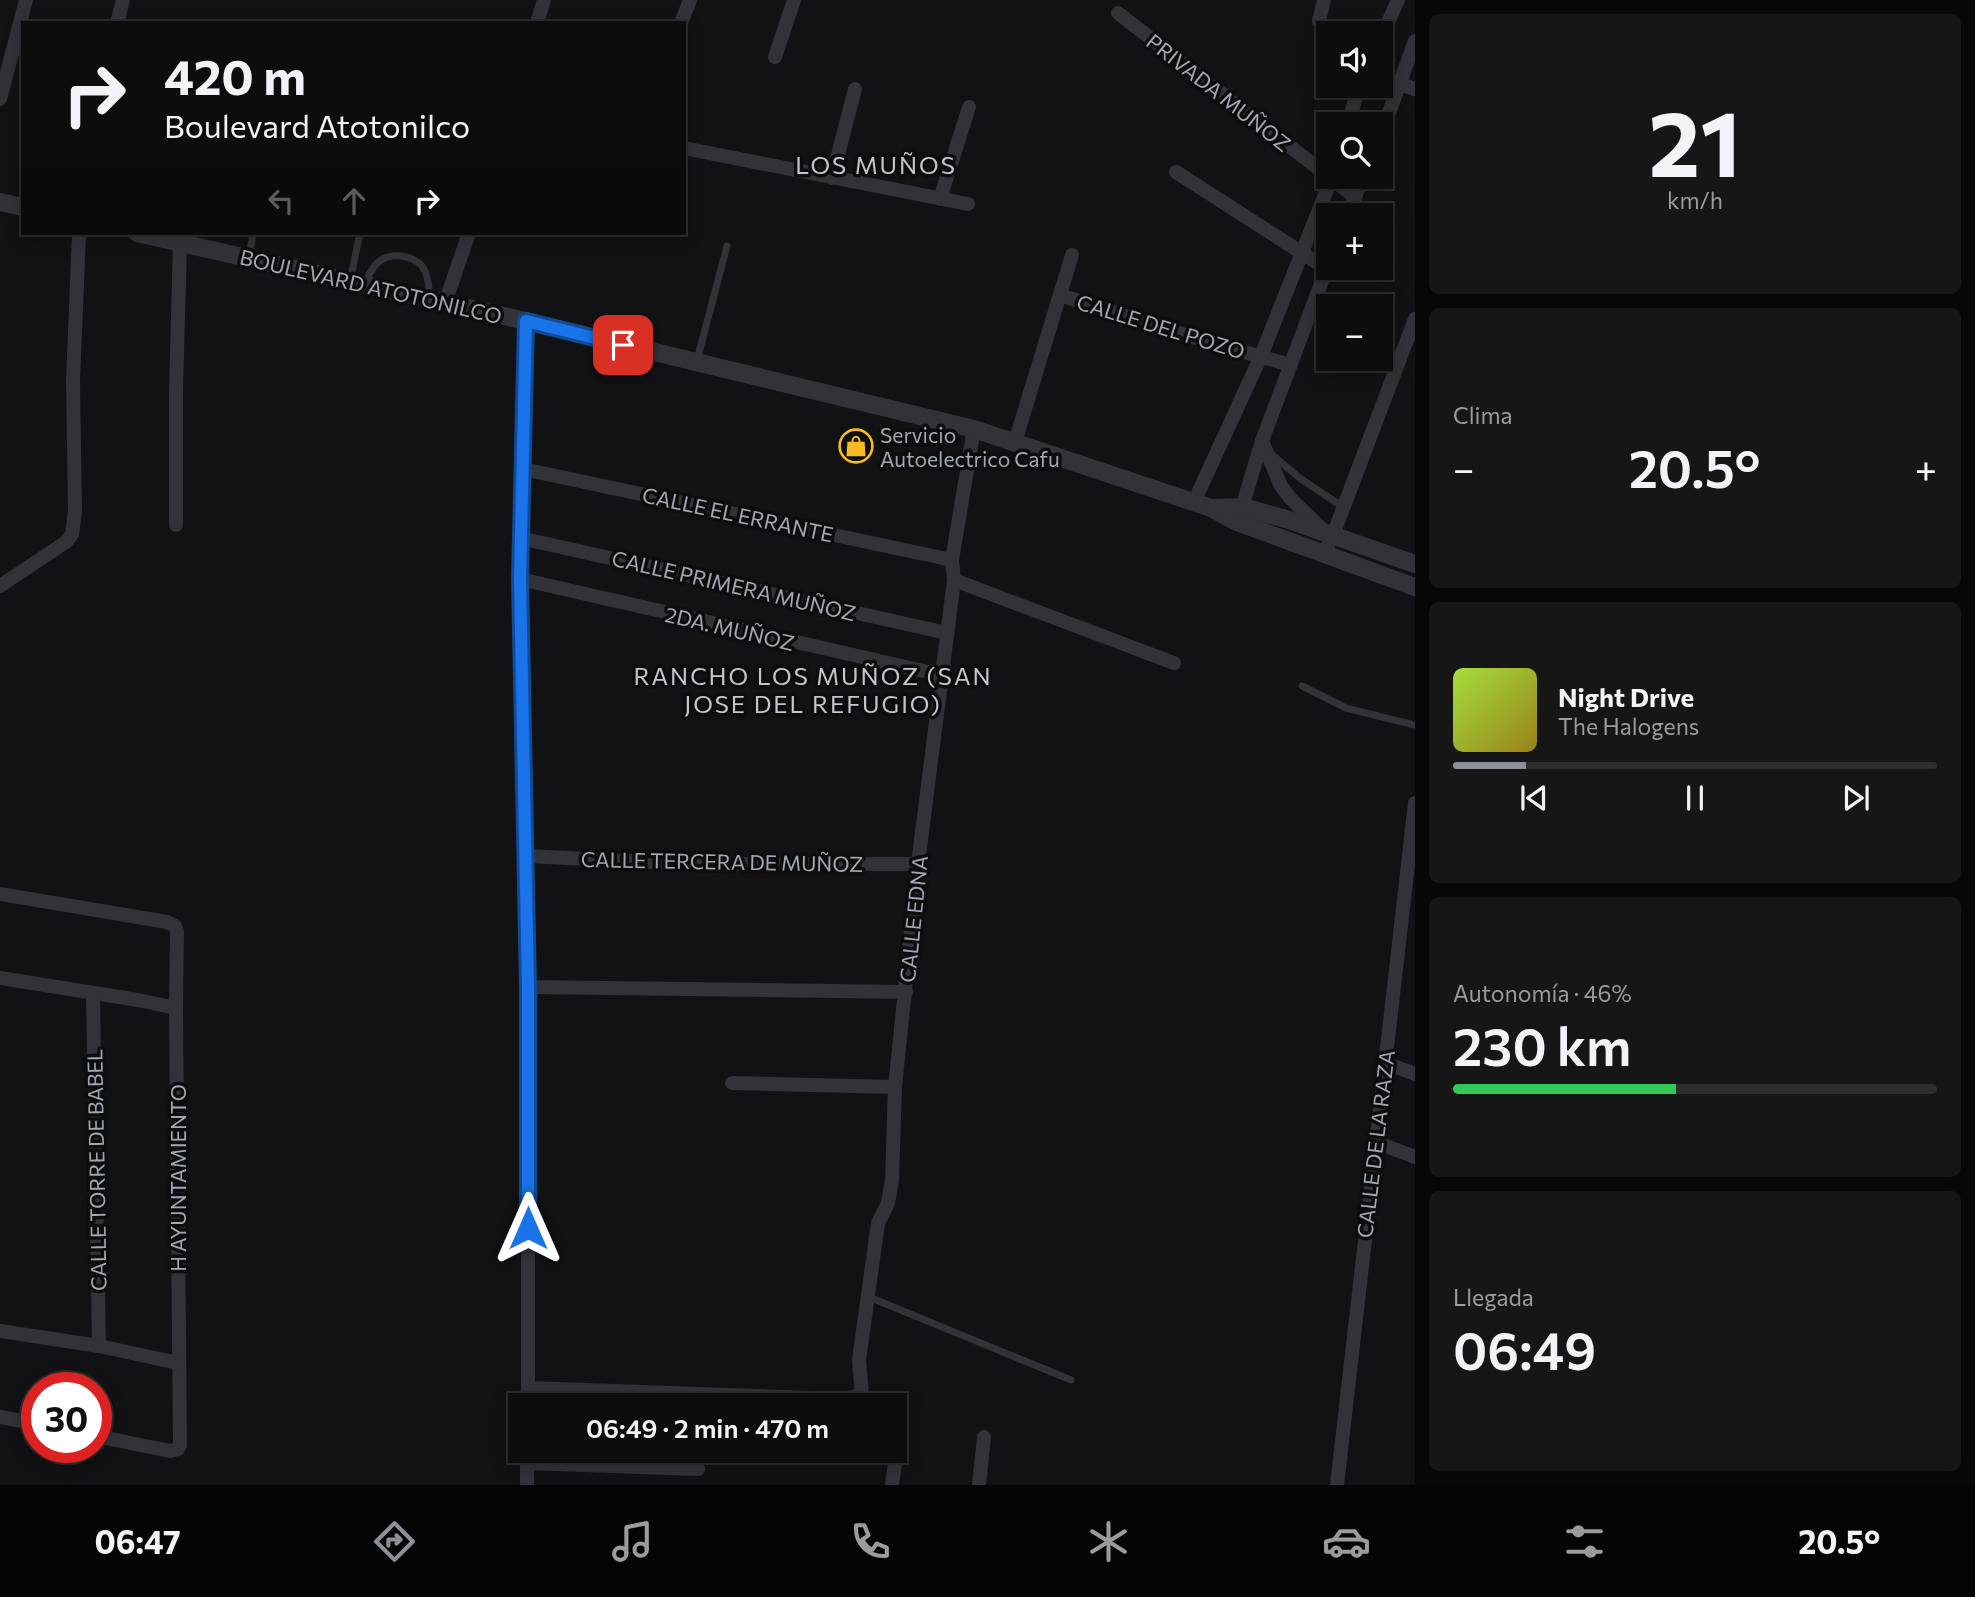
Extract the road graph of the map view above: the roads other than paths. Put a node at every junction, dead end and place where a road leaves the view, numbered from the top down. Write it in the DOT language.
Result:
graph roads {
  1 [pos="26,0"];
  2 [pos="123,0"];
  3 [pos="544,0"];
  4 [pos="690,0"];
  5 [pos="794,0"];
  6 [pos="1324,0"];
  7 [pos="1398,0"];
  8 [pos="1118,13"];
  9 [pos="118,21"];
  10 [pos="538,21"];
  11 [pos="682,21"];
  12 [pos="1319,21"];
  13 [pos="1389,21"];
  14 [pos="1415,41"];
  15 [pos="775,57"];
  16 [pos="1399,83"];
  17 [pos="855,89"];
  18 [pos="1415,89"];
  19 [pos="0,99"];
  20 [pos="969,107"];
  21 [pos="1389,112"];
  22 [pos="686,148"];
  23 [pos="1316,166"];
  24 [pos="1175,172"];
  25 [pos="832,178"];
  26 [pos="1328,189"];
  27 [pos="1345,189"];
  28 [pos="1358,189"];
  29 [pos="1355,197"];
  30 [pos="940,198"];
  31 [pos="0,202"];
  32 [pos="1353,203"];
  33 [pos="968,204"];
  34 [pos="21,207"];
  35 [pos="79,235"];
  36 [pos="147,235"];
  37 [pos="253,235"];
  38 [pos="360,235"];
  39 [pos="468,235"];
  40 [pos="180,242"];
  41 [pos="727,246"];
  42 [pos="1303,253"];
  43 [pos="1072,256"];
  44 [pos="249,258"];
  45 [pos="1316,260"];
  46 [pos="1323,280"];
  47 [pos="357,284"];
  48 [pos="1060,295"];
  49 [pos="438,301"];
  50 [pos="1415,319"];
  51 [pos="526,321"];
  52 [pos="1261,356"];
  53 [pos="696,363"];
  54 [pos="1290,365"];
  55 [pos="974,429"];
  56 [pos="1015,442"];
  57 [pos="1264,445"];
  58 [pos="523,468"];
  59 [pos="1202,505"];
  60 [pos="1344,507"];
  61 [pos="1240,515"];
  62 [pos="176,525"];
  63 [pos="1330,534"];
  64 [pos="520,538"];
  65 [pos="1324,554"];
  66 [pos="952,560"];
  67 [pos="1415,564"];
  68 [pos="520,579"];
  69 [pos="954,580"];
  70 [pos="1414,583"];
  71 [pos="0,586"];
  72 [pos="947,633"];
  73 [pos="1174,663"];
  74 [pos="941,675"];
  75 [pos="1302,686"];
  76 [pos="1415,725"];
  77 [pos="1415,803"];
  78 [pos="526,856"];
  79 [pos="918,864"];
  80 [pos="0,894"];
  81 [pos="0,978"];
  82 [pos="528,988"];
  83 [pos="906,992"];
  84 [pos="93,993"];
  85 [pos="176,1008"];
  86 [pos="1385,1063"];
  87 [pos="1415,1074"];
  88 [pos="732,1083"];
  89 [pos="895,1087"];
  90 [pos="1375,1142"];
  91 [pos="1415,1157"];
  92 [pos="868,1297"];
  93 [pos="0,1331"];
  94 [pos="99,1346"];
  95 [pos="178,1363"];
  96 [pos="1071,1380"];
  97 [pos="528,1388"];
  98 [pos="528,1393"];
  99 [pos="671,1393"];
  100 [pos="866,1393"];
  101 [pos="0,1417"];
  102 [pos="21,1421"];
  103 [pos="984,1437"];
  104 [pos="112,1439"];
  105 [pos="527,1463"];
  106 [pos="612,1463"];
  107 [pos="895,1463"];
  108 [pos="698,1469"];
  109 [pos="527,1485"];
  110 [pos="892,1485"];
  111 [pos="979,1485"];
  112 [pos="1337,1485"];
  1 -- 19 [label="street"];
  2 -- 9 [label="street"];
  3 -- 10 [label="street"];
  4 -- 11 [label="street"];
  5 -- 15 [label="street"];
  6 -- 12 [label="street"];
  7 -- 13 [label="street"];
  8 -- 23 [label="street, PRIVADA MUÑOZ"];
  14 -- 16 [label="street"];
  16 -- 18 [label="street"];
  16 -- 21 [label="street"];
  17 -- 25 [label="street"];
  20 -- 30 [label="street"];
  22 -- 25 [label="street"];
  24 -- 42 [label="street"];
  25 -- 30 [label="street"];
  26 -- 42 [label="street"];
  27 -- 29 [label="street, PRIVADA MUÑOZ"];
  28 -- 29 [label="street"];
  29 -- 32 [label="street"];
  30 -- 33 [label="street"];
  31 -- 34 [label="street"];
  35 -- 71 [label="street"];
  36 -- 40 [label="street, BOULEVARD ATOTONILCO"];
  37 -- 44 [label="lane"];
  38 -- 47 [label="lane"];
  39 -- 49 [label="street"];
  40 -- 44 [label="street, BOULEVARD ATOTONILCO"];
  40 -- 62 [label="street"];
  41 -- 53 [label="lane"];
  42 -- 45 [label="street"];
  42 -- 52 [label="street"];
  43 -- 48 [label="street"];
  44 -- 47 [label="street, BOULEVARD ATOTONILCO"];
  46 -- 54 [label="street"];
  47 -- 49 [label="street, BOULEVARD ATOTONILCO"];
  47 -- 49 [label="lane"];
  48 -- 52 [label="street, CALLE DEL POZO"];
  48 -- 56 [label="street, CALLE DEL POZO"];
  49 -- 51 [label="street, BOULEVARD ATOTONILCO"];
  50 -- 60 [label="street"];
  51 -- 53 [label="street, BOULEVARD ATOTONILCO"];
  51 -- 58 [label="street"];
  52 -- 54 [label="street, CALLE DEL POZO"];
  52 -- 59 [label="street"];
  53 -- 55 [label="street, BOULEVARD ATOTONILCO"];
  54 -- 57 [label="street"];
  55 -- 56 [label="street, BOULEVARD ATOTONILCO"];
  55 -- 66 [label="street, CALLE EDNA"];
  56 -- 59 [label="street, BOULEVARD ATOTONILCO"];
  57 -- 60 [label="lane"];
  57 -- 61 [label="street"];
  57 -- 63 [label="street"];
  58 -- 64 [label="street"];
  58 -- 66 [label="street, CALLE EL ERRANTE"];
  59 -- 61 [label="street, BOULEVARD ATOTONILCO"];
  60 -- 63 [label="street"];
  61 -- 63 [label="street, BOULEVARD ATOTONILCO"];
  61 -- 65 [label="street, BOULEVARD ATOTONILCO"];
  63 -- 65 [label="street"];
  63 -- 67 [label="street, BOULEVARD ATOTONILCO"];
  64 -- 68 [label="street"];
  64 -- 72 [label="street, CALLE PRIMERA MUÑOZ"];
  65 -- 70 [label="street, BOULEVARD ATOTONILCO"];
  66 -- 69 [label="street, CALLE EDNA"];
  68 -- 74 [label="street, 2DA. MUÑOZ"];
  68 -- 78 [label="street"];
  69 -- 72 [label="street, CALLE EDNA"];
  69 -- 73 [label="street"];
  72 -- 74 [label="street, CALLE EDNA"];
  74 -- 79 [label="street, CALLE EDNA"];
  75 -- 76 [label="lane"];
  77 -- 86 [label="street, CALLE DE LA RAZA"];
  78 -- 79 [label="street, CALLE TERCERA DE MUÑOZ"];
  78 -- 82 [label="street"];
  79 -- 83 [label="street, CALLE EDNA"];
  80 -- 85 [label="street, H AYUNTAMIENTO"];
  81 -- 84 [label="street"];
  82 -- 83 [label="street"];
  82 -- 97 [label="street"];
  83 -- 89 [label="street, CALLE EDNA"];
  84 -- 85 [label="street"];
  84 -- 94 [label="street, CALLE TORRE DE BABEL"];
  85 -- 95 [label="street, H AYUNTAMIENTO"];
  86 -- 87 [label="street"];
  86 -- 90 [label="street, CALLE DE LA RAZA"];
  88 -- 89 [label="street"];
  89 -- 92 [label="street, CALLE EDNA"];
  90 -- 91 [label="street"];
  90 -- 112 [label="street, CALLE DE LA RAZA"];
  92 -- 96 [label="lane"];
  92 -- 100 [label="street, CALLE EDNA"];
  93 -- 94 [label="street"];
  94 -- 95 [label="street"];
  95 -- 104 [label="street, H AYUNTAMIENTO"];
  97 -- 98 [label="street"];
  97 -- 99 [label="street"];
  101 -- 102 [label="street"];
  103 -- 111 [label="street"];
  105 -- 109 [label="street"];
  106 -- 108 [label="street"];
  107 -- 110 [label="street"];
}
